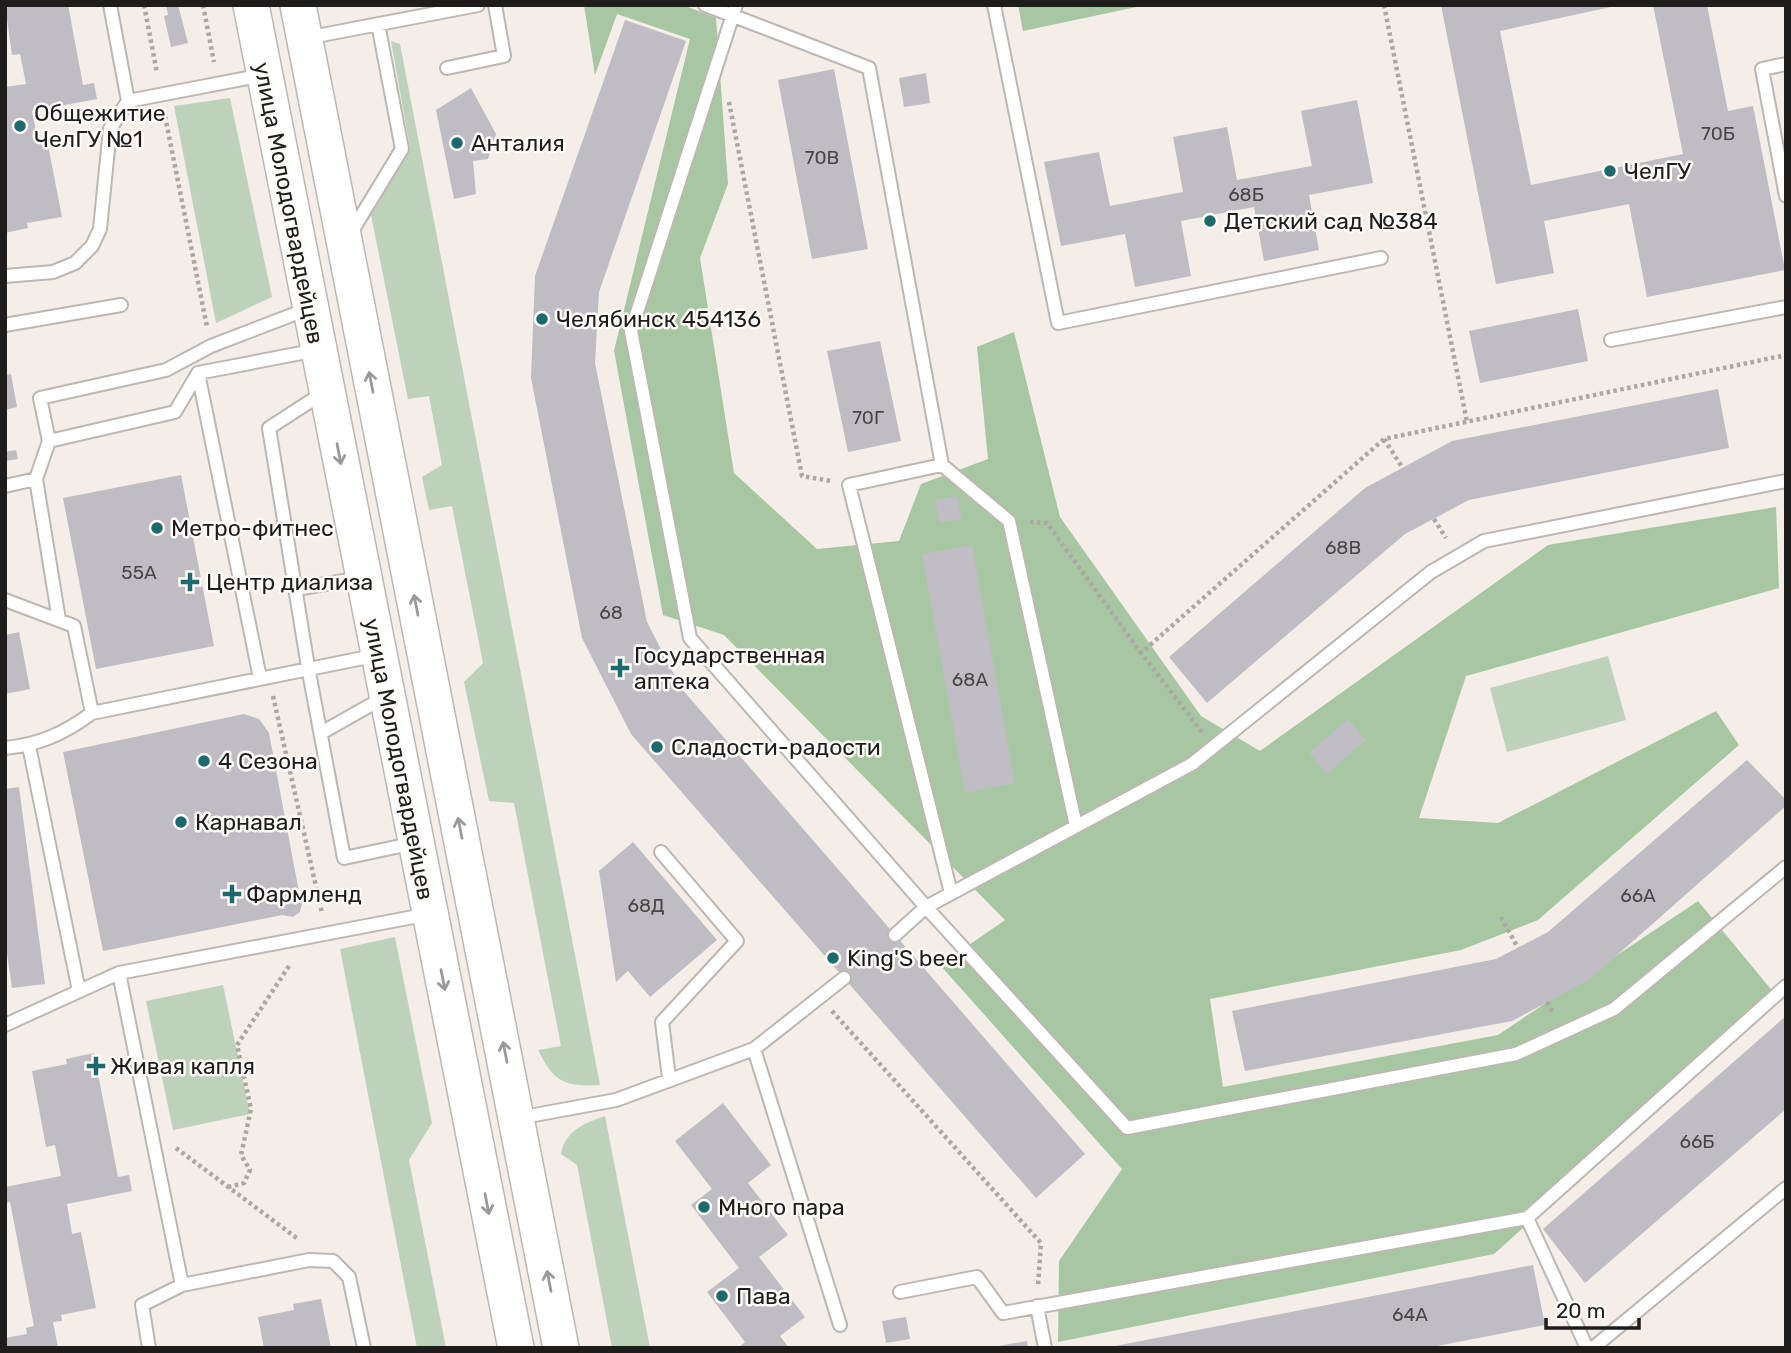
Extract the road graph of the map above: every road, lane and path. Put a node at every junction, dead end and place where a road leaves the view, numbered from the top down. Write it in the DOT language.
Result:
graph roads {
  1 [pos="110,5"];
  2 [pos="144,5"];
  3 [pos="203,5"];
  4 [pos="251,5"];
  5 [pos="478,5"];
  6 [pos="495,5"];
  7 [pos="705,5"];
  8 [pos="994,5"];
  9 [pos="1384,5"];
  10 [pos="734,10"];
  11 [pos="301,22"];
  12 [pos="378,24"];
  13 [pos="720,56"];
  14 [pos="1786,64"];
  15 [pos="447,68"];
  16 [pos="264,75"];
  17 [pos="218,84"];
  18 [pos="161,95"];
  19 [pos="128,101"];
  20 [pos="1786,196"];
  21 [pos="344,246"];
  22 [pos="1381,257"];
  23 [pos="5,276"];
  24 [pos="121,305"];
  25 [pos="1786,307"];
  26 [pos="310,308"];
  27 [pos="5,325"];
  28 [pos="1611,340"];
  29 [pos="211,346"];
  30 [pos="318,350"];
  31 [pos="1786,355"];
  32 [pos="198,373"];
  33 [pos="326,391"];
  34 [pos="1467,422"];
  35 [pos="1384,439"];
  36 [pos="49,441"];
  37 [pos="943,466"];
  38 [pos="1402,467"];
  39 [pos="36,479"];
  40 [pos="1786,481"];
  41 [pos="849,485"];
  42 [pos="5,486"];
  43 [pos="1009,521"];
  44 [pos="363,578"];
  45 [pos="296,589"];
  46 [pos="5,600"];
  47 [pos="60,620"];
  48 [pos="1142,653"];
  49 [pos="378,655"];
  50 [pos="308,667"];
  51 [pos="260,678"];
  52 [pos="387,696"];
  53 [pos="92,713"];
  54 [pos="321,733"];
  55 [pos="29,746"];
  56 [pos="1213,746"];
  57 [pos="5,748"];
  58 [pos="1076,826"];
  59 [pos="415,843"];
  60 [pos="661,852"];
  61 [pos="1786,867"];
  62 [pos="951,893"];
  63 [pos="926,907"];
  64 [pos="429,914"];
  65 [pos="1501,917"];
  66 [pos="895,935"];
  67 [pos="309,936"];
  68 [pos="1518,948"];
  69 [pos="119,973"];
  70 [pos="844,978"];
  71 [pos="1786,986"];
  72 [pos="79,991"];
  73 [pos="820,998"];
  74 [pos="5,1025"];
  75 [pos="754,1049"];
  76 [pos="669,1078"];
  77 [pos="518,1118"];
  78 [pos="150,1128"];
  79 [pos="228,1187"];
  80 [pos="1786,1188"];
  81 [pos="1527,1218"];
  82 [pos="326,1261"];
  83 [pos="181,1285"];
  84 [pos="900,1292"];
  85 [pos="1037,1306"];
  86 [pos="840,1325"];
  87 [pos="149,1348"];
  88 [pos="364,1348"];
  89 [pos="516,1348"];
  90 [pos="561,1348"];
  91 [pos="1045,1348"];
  92 [pos="1587,1348"];
  93 [pos="1593,1348"];
  1 -- 19 [label="lane"];
  2 -- 18 [label="path"];
  3 -- 17 [label="path"];
  4 -- 16 [label="main road, улица Молодогвардейцев"];
  5 -- 12 [label="lane"];
  6 -- 15 [label="lane"];
  7 -- 10 [label="lane"];
  8 -- 22 [label="lane"];
  9 -- 34 [label="path"];
  10 -- 13 [label="lane"];
  10 -- 37 [label="lane"];
  11 -- 12 [label="lane"];
  11 -- 21 [label="main road, улица Молодогвардейцев"];
  12 -- 21 [label="lane"];
  13 -- 41 [label="path"];
  13 -- 63 [label="lane"];
  14 -- 20 [label="lane"];
  16 -- 17 [label="lane"];
  16 -- 26 [label="main road, улица Молодогвардейцев"];
  17 -- 18 [label="lane"];
  18 -- 19 [label="lane"];
  18 -- 29 [label="path"];
  19 -- 23 [label="lane"];
  77 -- 21 [label="main road, улица Молодогвардейцев, one-way"];
  24 -- 27 [label="lane"];
  25 -- 28 [label="lane"];
  26 -- 29 [label="lane"];
  26 -- 30 [label="main road, улица Молодогвардейцев"];
  29 -- 36 [label="lane"];
  30 -- 32 [label="lane"];
  30 -- 33 [label="main road, улица Молодогвардейцев"];
  31 -- 34 [label="path"];
  32 -- 36 [label="lane"];
  32 -- 51 [label="lane"];
  33 -- 44 [label="main road, улица Молодогвардейцев, one-way"];
  33 -- 45 [label="lane"];
  34 -- 35 [label="path"];
  35 -- 38 [label="path"];
  35 -- 48 [label="path"];
  36 -- 39 [label="lane"];
  37 -- 41 [label="lane"];
  37 -- 43 [label="lane"];
  39 -- 42 [label="lane"];
  39 -- 47 [label="lane"];
  40 -- 56 [label="lane"];
  41 -- 62 [label="lane"];
  43 -- 48 [label="path"];
  43 -- 58 [label="lane"];
  44 -- 45 [label="lane"];
  44 -- 49 [label="main road, улица Молодогвардейцев"];
  45 -- 50 [label="lane"];
  46 -- 47 [label="lane"];
  47 -- 53 [label="lane"];
  48 -- 56 [label="path"];
  49 -- 50 [label="lane"];
  49 -- 52 [label="main road, улица Молодогвардейцев"];
  50 -- 51 [label="lane"];
  50 -- 54 [label="lane"];
  51 -- 53 [label="lane"];
  52 -- 54 [label="lane"];
  52 -- 59 [label="main road, улица Молодогвардейцев"];
  53 -- 55 [label="lane"];
  54 -- 59 [label="lane"];
  55 -- 57 [label="lane"];
  55 -- 72 [label="lane"];
  56 -- 58 [label="lane"];
  58 -- 62 [label="lane"];
  59 -- 64 [label="main road, улица Молодогвардейцев"];
  60 -- 76 [label="lane"];
  61 -- 63 [label="lane"];
  62 -- 63 [label="lane"];
  63 -- 66 [label="lane"];
  64 -- 67 [label="lane"];
  64 -- 89 [label="main road, улица Молодогвардейцев, one-way"];
  65 -- 68 [label="path"];
  67 -- 69 [label="lane"];
  67 -- 79 [label="path"];
  69 -- 72 [label="lane"];
  69 -- 78 [label="lane"];
  70 -- 73 [label="lane"];
  71 -- 81 [label="lane"];
  72 -- 74 [label="lane"];
  73 -- 75 [label="lane"];
  73 -- 85 [label="path"];
  75 -- 76 [label="lane"];
  75 -- 86 [label="lane"];
  76 -- 77 [label="lane"];
  90 -- 77 [label="main road, улица Молодогвардейцев, one-way"];
  78 -- 79 [label="path"];
  78 -- 83 [label="lane"];
  79 -- 82 [label="path"];
  80 -- 93 [label="lane"];
  81 -- 85 [label="lane"];
  81 -- 92 [label="lane"];
  82 -- 83 [label="lane"];
  82 -- 88 [label="lane"];
  83 -- 87 [label="lane"];
  84 -- 85 [label="lane"];
  85 -- 91 [label="lane"];
}
